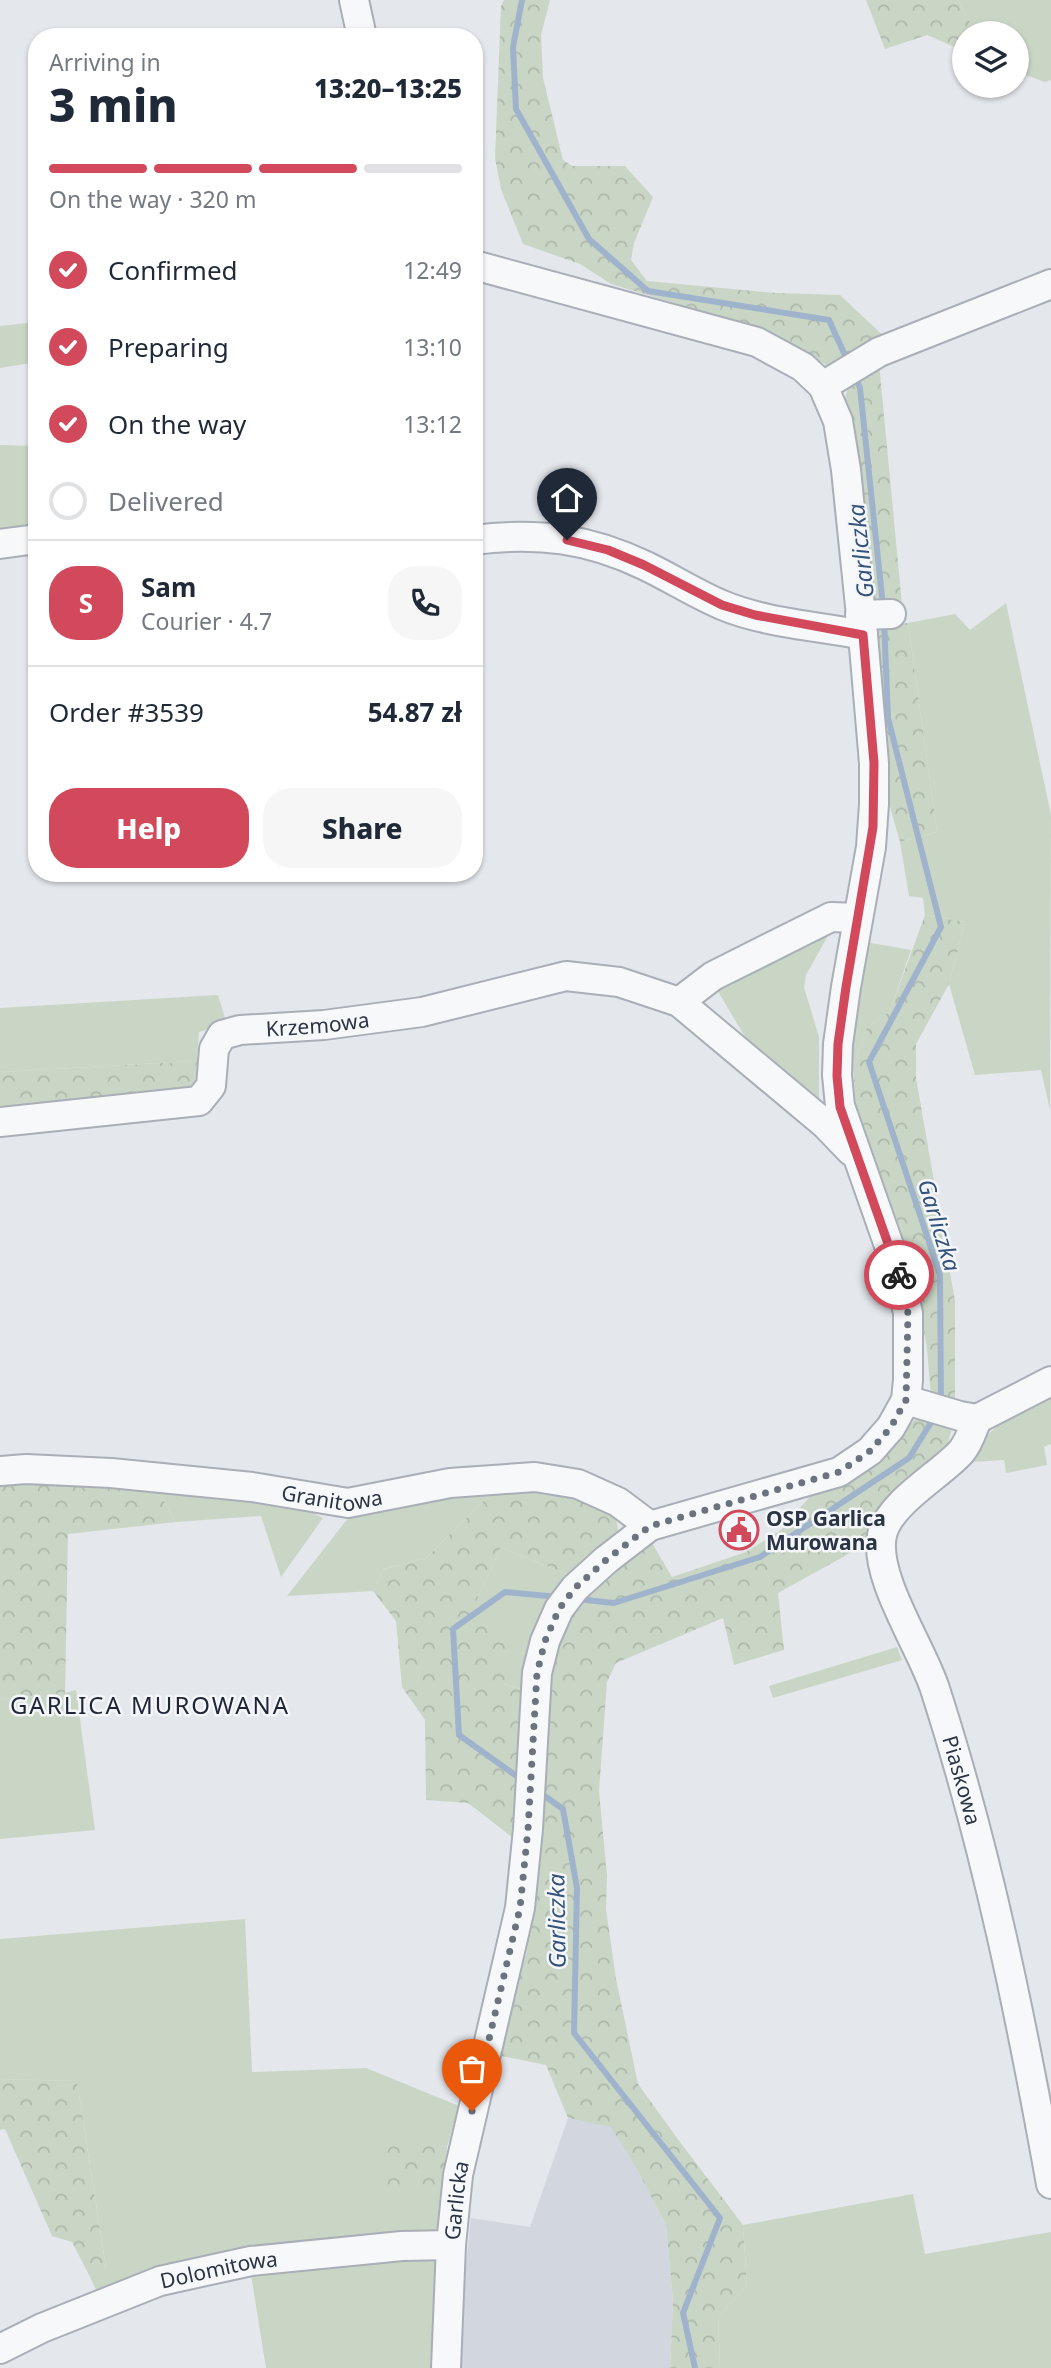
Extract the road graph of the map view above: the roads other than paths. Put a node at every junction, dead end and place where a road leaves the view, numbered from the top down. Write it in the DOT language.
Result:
graph roads {
  1 [pos="354,0"];
  2 [pos="360,28"];
  3 [pos="483,267"];
  4 [pos="1051,284"];
  5 [pos="841,374"];
  6 [pos="28,540"];
  7 [pos="483,540"];
  8 [pos="0,544"];
  9 [pos="871,620"];
  10 [pos="858,918"];
  11 [pos="679,1002"];
  12 [pos="0,1122"];
  13 [pos="858,1158"];
  14 [pos="1051,1381"];
  15 [pos="916,1403"];
  16 [pos="969,1417"];
  17 [pos="0,1471"];
  18 [pos="650,1526"];
  19 [pos="1051,2184"];
  20 [pos="451,2245"];
  21 [pos="0,2349"];
  22 [pos="446,2368"];
  1 -- 2 [label="street"];
  3 -- 5 [label="street"];
  4 -- 5 [label="street"];
  5 -- 9 [label="street"];
  6 -- 8 [label="street"];
  7 -- 9 [label="street"];
  9 -- 10 [label="street"];
  10 -- 11 [label="street"];
  10 -- 13 [label="street"];
  11 -- 12 [label="street, Krzemowa"];
  11 -- 13 [label="street, Krzemowa"];
  13 -- 15 [label="street"];
  14 -- 16 [label="street"];
  15 -- 16 [label="street"];
  15 -- 18 [label="street"];
  16 -- 19 [label="street, Piaskowa"];
  17 -- 18 [label="street, Granitowa"];
  18 -- 20 [label="street, Garlicka"];
  20 -- 21 [label="street, Dolomitowa"];
  20 -- 22 [label="street, Garlicka"];
}
